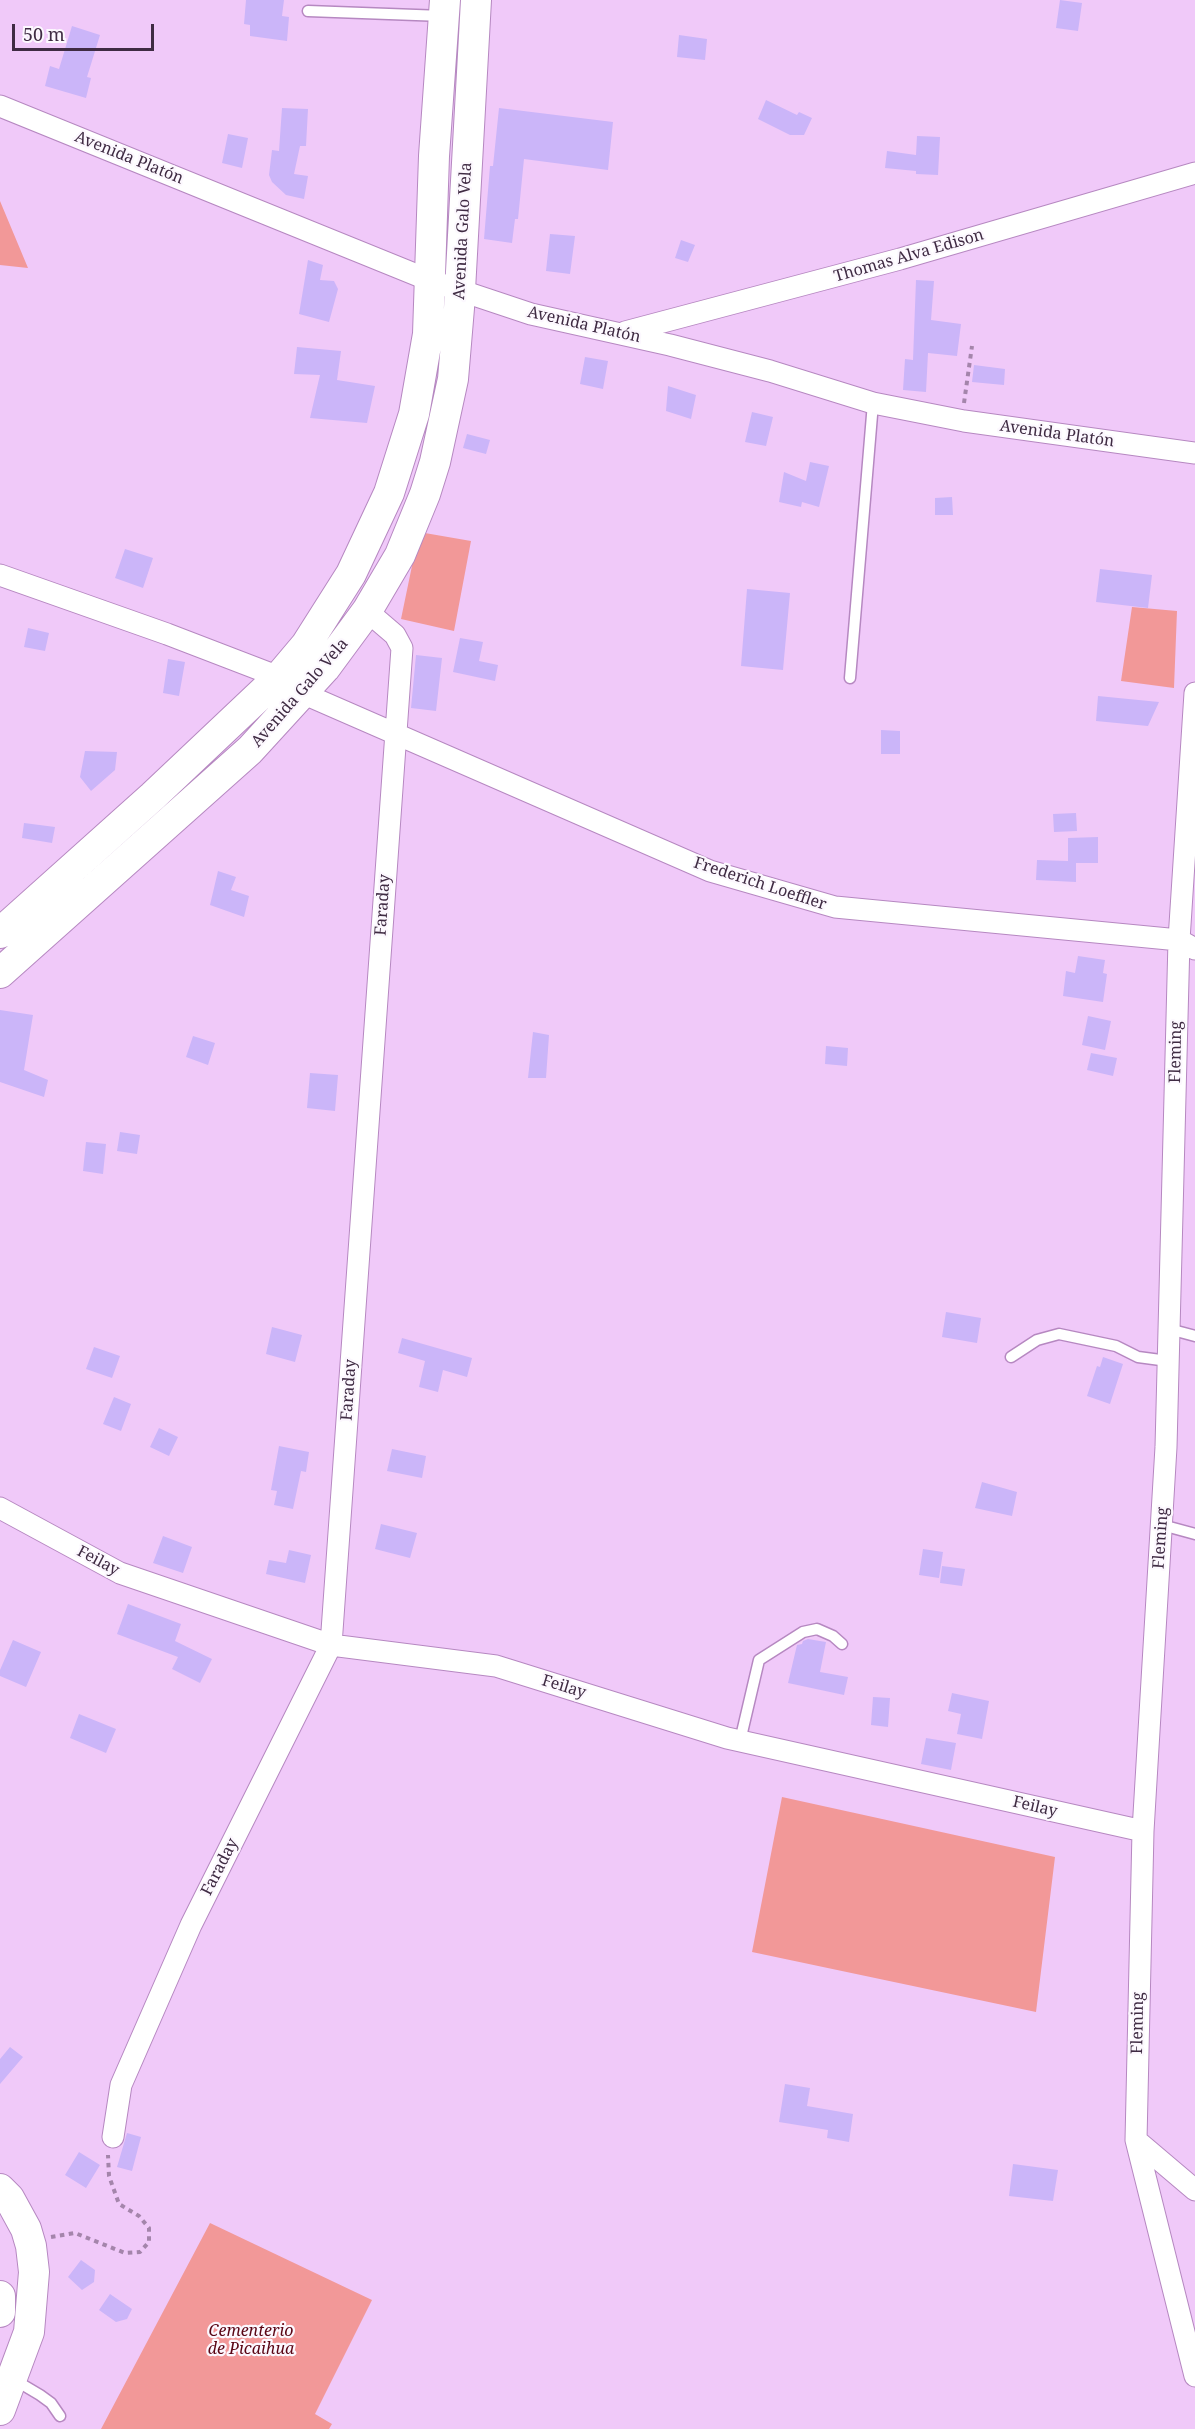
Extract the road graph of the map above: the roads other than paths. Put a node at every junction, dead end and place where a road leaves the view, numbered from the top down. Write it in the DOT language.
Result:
graph roads {
  1 [pos="476,0"];
  2 [pos="445,8"];
  3 [pos="308,11"];
  4 [pos="0,106"];
  5 [pos="1195,173"];
  6 [pos="429,280"];
  7 [pos="459,291"];
  8 [pos="622,333"];
  9 [pos="873,403"];
  10 [pos="1195,453"];
  11 [pos="0,575"];
  12 [pos="367,611"];
  13 [pos="850,678"];
  14 [pos="291,685"];
  15 [pos="1195,693"];
  16 [pos="396,733"];
  17 [pos="0,933"];
  18 [pos="1187,945"];
  19 [pos="0,973"];
  20 [pos="1169,1329"];
  21 [pos="1195,1336"];
  22 [pos="1011,1357"];
  23 [pos="1168,1361"];
  24 [pos="0,1508"];
  25 [pos="1162,1526"];
  26 [pos="1195,1534"];
  27 [pos="842,1644"];
  28 [pos="331,1645"];
  29 [pos="740,1741"];
  30 [pos="1143,1831"];
  31 [pos="113,2137"];
  32 [pos="1136,2140"];
  33 [pos="0,2189"];
  34 [pos="1195,2190"];
  35 [pos="0,2296"];
  36 [pos="0,2312"];
  37 [pos="1195,2376"];
  38 [pos="13,2379"];
  39 [pos="0,2410"];
  40 [pos="60,2416"];
  1 -- 7 [label="main road, Avenida Galo Vela"];
  2 -- 3 [label="lane"];
  2 -- 6 [label="main road, Avenida Galo Vela"];
  4 -- 6 [label="street, Avenida Platón"];
  5 -- 8 [label="street, Thomas Alva Edison"];
  6 -- 7 [label="street, Avenida Platón"];
  6 -- 14 [label="main road, Avenida Galo Vela"];
  7 -- 8 [label="street, Avenida Platón"];
  7 -- 12 [label="main road, Avenida Galo Vela"];
  8 -- 9 [label="street, Avenida Platón"];
  9 -- 10 [label="street, Avenida Platón"];
  9 -- 13 [label="lane"];
  11 -- 14 [label="street, Frederich Loeffler"];
  12 -- 14 [label="main road, Avenida Galo Vela"];
  12 -- 16 [label="street, Faraday"];
  14 -- 16 [label="street, Frederich Loeffler"];
  14 -- 17 [label="main road, Avenida Galo Vela"];
  14 -- 19 [label="main road, Avenida Galo Vela"];
  15 -- 18 [label="street, Fleming"];
  16 -- 18 [label="street, Frederich Loeffler"];
  16 -- 28 [label="street, Faraday"];
  18 -- 20 [label="street, Fleming"];
  20 -- 21 [label="lane"];
  20 -- 23 [label="street, Fleming"];
  22 -- 23 [label="lane"];
  23 -- 25 [label="street, Fleming"];
  24 -- 28 [label="street, Feilay"];
  25 -- 26 [label="lane"];
  25 -- 30 [label="street, Fleming"];
  27 -- 29 [label="lane"];
  28 -- 29 [label="street, Feilay"];
  28 -- 31 [label="street, Faraday"];
  29 -- 30 [label="street, Feilay"];
  30 -- 32 [label="street, Fleming"];
  32 -- 34 [label="street"];
  32 -- 37 [label="street, Fleming"];
  33 -- 38 [label="main road"];
  35 -- 36 [label="main road"];
  38 -- 39 [label="main road"];
  38 -- 40 [label="lane"];
}
